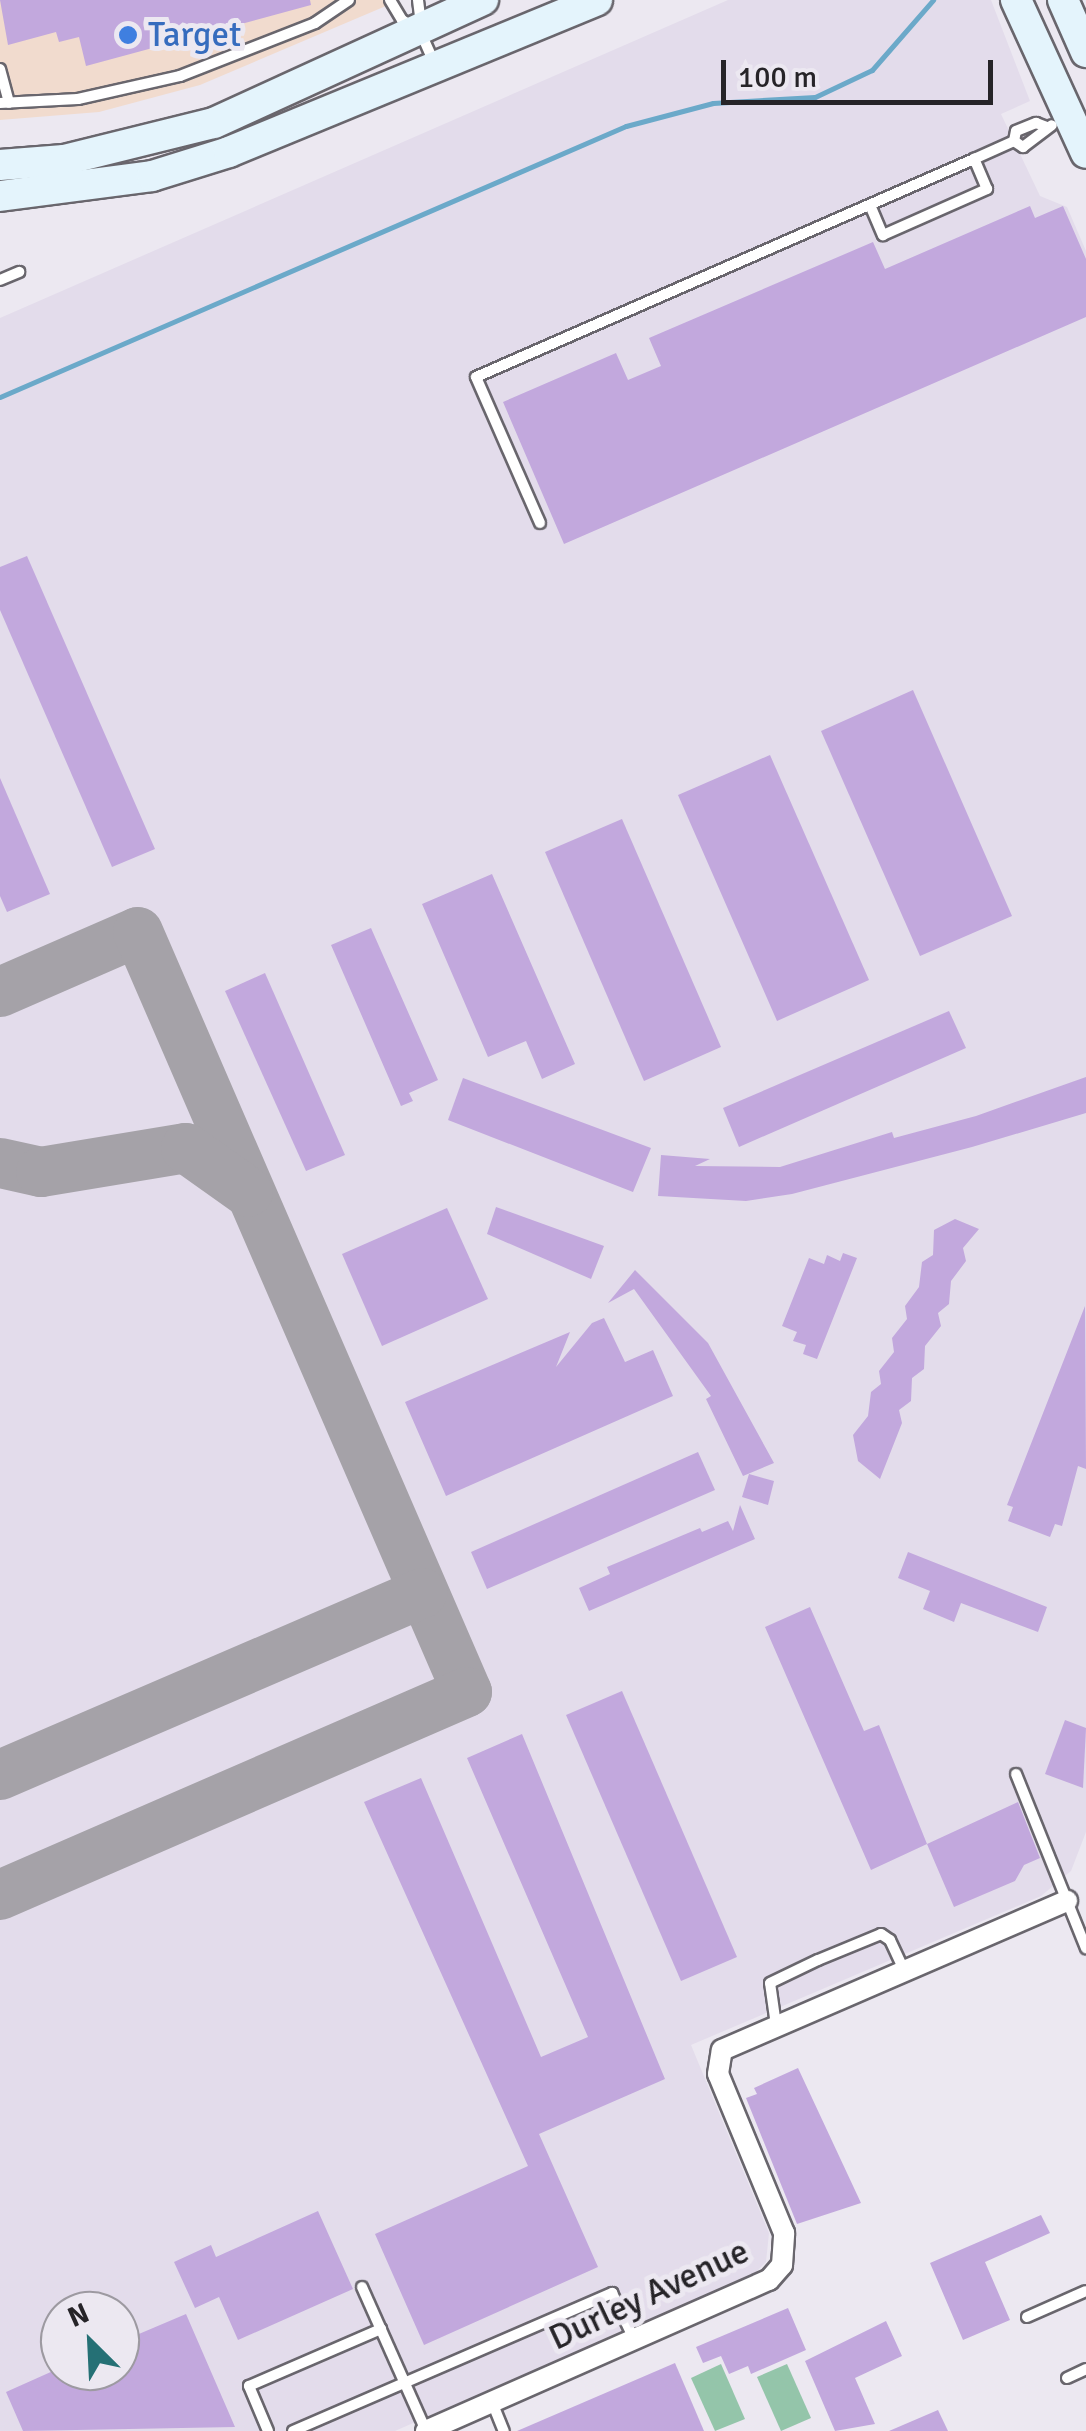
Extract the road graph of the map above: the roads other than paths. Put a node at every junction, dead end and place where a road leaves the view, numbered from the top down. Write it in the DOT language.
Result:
graph roads {
  1 [pos="350,0"];
  2 [pos="390,0"];
  3 [pos="418,0"];
  4 [pos="483,0"];
  5 [pos="596,0"];
  6 [pos="1016,0"];
  7 [pos="1062,0"];
  8 [pos="420,31"];
  9 [pos="1086,52"];
  10 [pos="435,65"];
  11 [pos="0,70"];
  12 [pos="4,103"];
  13 [pos="1058,122"];
  14 [pos="1086,153"];
  15 [pos="974,159"];
  16 [pos="0,165"];
  17 [pos="0,196"];
  18 [pos="870,205"];
  19 [pos="19,272"];
  20 [pos="0,280"];
  21 [pos="540,524"];
  22 [pos="1016,1774"];
  23 [pos="1068,1901"];
  24 [pos="1086,1948"];
  25 [pos="904,1970"];
  26 [pos="776,2025"];
  27 [pos="362,2287"];
  28 [pos="1086,2291"];
  29 [pos="1027,2317"];
  30 [pos="381,2329"];
  31 [pos="634,2340"];
  32 [pos="1086,2369"];
  33 [pos="1067,2378"];
  34 [pos="404,2382"];
  35 [pos="492,2402"];
  36 [pos="268,2431"];
  37 [pos="293,2431"];
  38 [pos="426,2431"];
  39 [pos="504,2431"];
  1 -- 12 [label="lane"];
  2 -- 8 [label="lane"];
  3 -- 8 [label="lane"];
  4 -- 8 [label="street"];
  5 -- 10 [label="street"];
  6 -- 13 [label="street"];
  7 -- 9 [label="street"];
  8 -- 10 [label="lane"];
  8 -- 16 [label="street"];
  10 -- 17 [label="street"];
  11 -- 12 [label="lane"];
  13 -- 14 [label="street"];
  13 -- 15 [label="lane"];
  15 -- 18 [label="lane"];
  15 -- 18 [label="lane"];
  18 -- 21 [label="lane"];
  19 -- 20 [label="lane"];
  22 -- 23 [label="lane"];
  23 -- 24 [label="lane"];
  23 -- 25 [label="street, Durley Avenue"];
  25 -- 26 [label="street, Durley Avenue"];
  25 -- 26 [label="lane"];
  26 -- 31 [label="street, Durley Avenue"];
  27 -- 30 [label="lane"];
  28 -- 29 [label="lane"];
  30 -- 34 [label="lane"];
  30 -- 36 [label="lane"];
  31 -- 34 [label="lane"];
  31 -- 35 [label="street, Durley Avenue"];
  32 -- 33 [label="lane"];
  34 -- 37 [label="lane"];
  34 -- 38 [label="lane"];
  35 -- 38 [label="street, Durley Avenue"];
  35 -- 39 [label="lane"];
}
